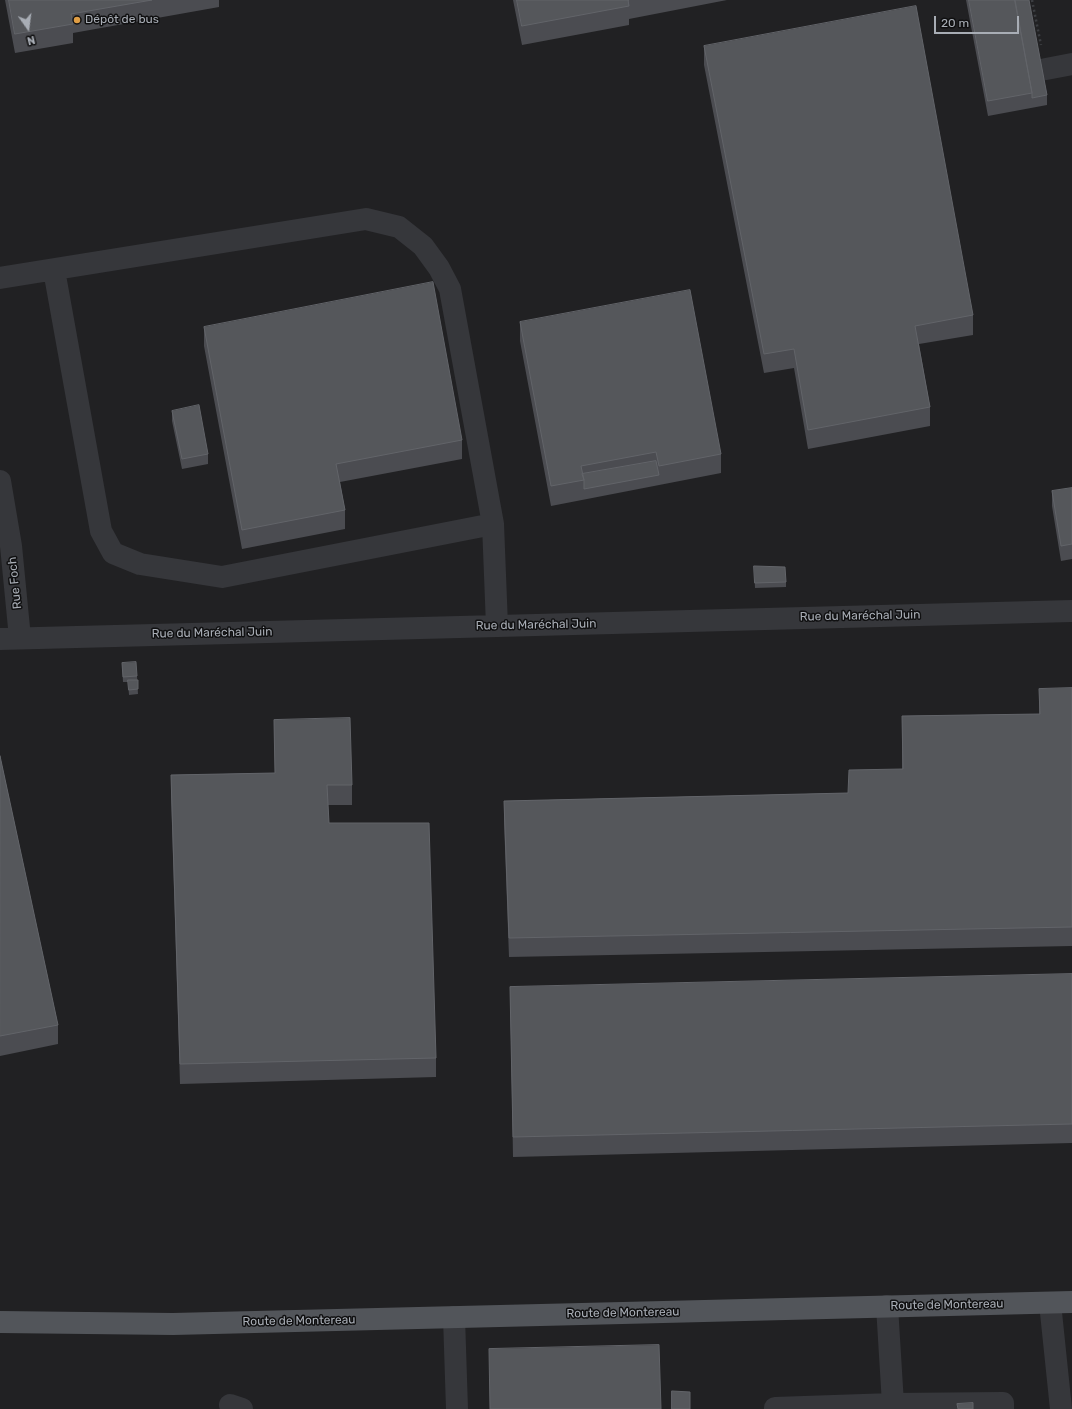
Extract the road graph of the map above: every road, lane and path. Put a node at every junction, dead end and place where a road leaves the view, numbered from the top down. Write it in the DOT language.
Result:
graph roads {
  1 [pos="1032,0"];
  2 [pos="1072,64"];
  3 [pos="1046,69"];
  4 [pos="54,270"];
  5 [pos="0,278"];
  6 [pos="0,481"];
  7 [pos="494,524"];
  8 [pos="1072,611"];
  9 [pos="497,626"];
  10 [pos="10,638"];
  11 [pos="1072,1302"];
  12 [pos="1050,1303"];
  13 [pos="887,1306"];
  14 [pos="454,1317"];
  15 [pos="0,1322"];
  16 [pos="173,1324"];
  17 [pos="0,1335"];
  18 [pos="893,1404"];
  19 [pos="457,1409"];
  20 [pos="775,1409"];
  21 [pos="1004,1409"];
  22 [pos="1061,1409"];
  1 -- 3 [label="path"];
  2 -- 3 [label="street"];
  4 -- 5 [label="street"];
  4 -- 7 [label="street"];
  4 -- 7 [label="street"];
  6 -- 10 [label="street, Rue Foch"];
  7 -- 9 [label="street"];
  8 -- 9 [label="street, Rue du Maréchal Juin"];
  9 -- 10 [label="street, Rue du Maréchal Juin"];
  11 -- 12 [label="main road, Route de Montereau"];
  12 -- 13 [label="main road, Route de Montereau"];
  12 -- 22 [label="street"];
  13 -- 14 [label="main road, Route de Montereau"];
  13 -- 18 [label="street"];
  14 -- 16 [label="main road, Route de Montereau"];
  14 -- 19 [label="street"];
  15 -- 16 [label="main road, Route de Montereau"];
  16 -- 17 [label="main road, Route de Montereau"];
  18 -- 20 [label="street"];
  18 -- 21 [label="street"];
}
